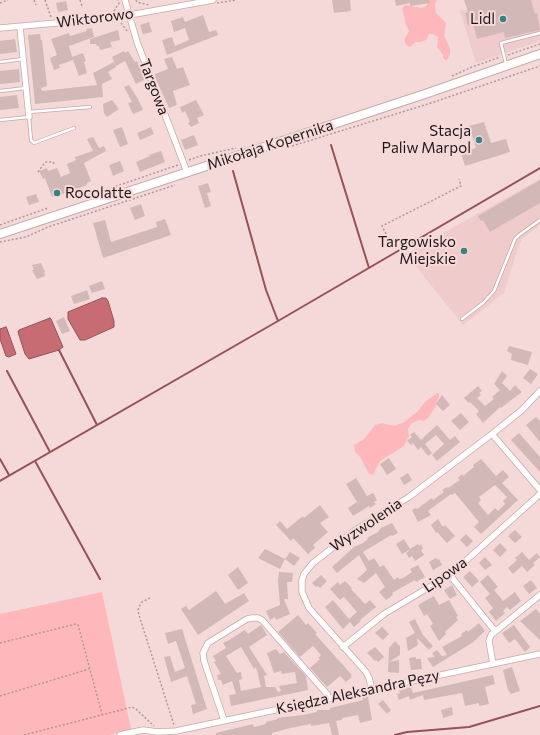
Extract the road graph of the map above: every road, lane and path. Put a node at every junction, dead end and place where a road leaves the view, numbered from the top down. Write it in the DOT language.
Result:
graph roads {
  1 [pos="8,0"];
  2 [pos="34,0"];
  3 [pos="45,0"];
  4 [pos="80,0"];
  5 [pos="118,0"];
  6 [pos="125,0"];
  7 [pos="136,0"];
  8 [pos="213,0"];
  9 [pos="0,3"];
  10 [pos="36,5"];
  11 [pos="149,5"];
  12 [pos="82,6"];
  13 [pos="109,12"];
  14 [pos="129,15"];
  15 [pos="56,16"];
  16 [pos="119,22"];
  17 [pos="20,27"];
  18 [pos="0,28"];
  19 [pos="540,33"];
  20 [pos="128,34"];
  21 [pos="540,44"];
  22 [pos="540,54"];
  23 [pos="504,56"];
  24 [pos="23,59"];
  25 [pos="0,62"];
  26 [pos="507,66"];
  27 [pos="540,66"];
  28 [pos="449,77"];
  29 [pos="26,88"];
  30 [pos="0,91"];
  31 [pos="90,107"];
  32 [pos="29,115"];
  33 [pos="0,120"];
  34 [pos="74,128"];
  35 [pos="239,147"];
  36 [pos="291,147"];
  37 [pos="181,162"];
  38 [pos="55,165"];
  39 [pos="38,172"];
  40 [pos="187,172"];
  41 [pos="459,179"];
  42 [pos="177,184"];
  43 [pos="95,196"];
  44 [pos="48,208"];
  45 [pos="540,220"];
  46 [pos="0,225"];
  47 [pos="0,234"];
  48 [pos="386,234"];
  49 [pos="0,242"];
  50 [pos="462,319"];
  51 [pos="540,392"];
  52 [pos="492,434"];
  53 [pos="540,490"];
  54 [pos="540,494"];
  55 [pos="450,574"];
  56 [pos="150,598"];
  57 [pos="539,599"];
  58 [pos="495,631"];
  59 [pos="0,643"];
  60 [pos="343,647"];
  61 [pos="540,654"];
  62 [pos="494,664"];
  63 [pos="90,669"];
  64 [pos="372,690"];
  65 [pos="0,696"];
  66 [pos="328,698"];
  67 [pos="102,714"];
  68 [pos="224,720"];
  69 [pos="176,731"];
  70 [pos="164,732"];
  71 [pos="24,735"];
  72 [pos="120,735"];
  1 -- 9 [label="path"];
  2 -- 10 [label="path"];
  3 -- 15 [label="path"];
  4 -- 12 [label="path"];
  5 -- 13 [label="path"];
  6 -- 14 [label="street, Targowa"];
  7 -- 11 [label="path"];
  8 -- 14 [label="street, Wiktorowo"];
  14 -- 17 [label="street, Wiktorowo"];
  14 -- 37 [label="street, Targowa"];
  16 -- 20 [label="path"];
  17 -- 18 [label="street, Wiktorowo"];
  17 -- 24 [label="street"];
  19 -- 23 [label="lane"];
  21 -- 23 [label="path"];
  22 -- 26 [label="main road, Mikołaja Kopernika"];
  23 -- 26 [label="lane"];
  23 -- 28 [label="path"];
  24 -- 25 [label="lane"];
  24 -- 29 [label="street"];
  26 -- 40 [label="main road, Mikołaja Kopernika"];
  27 -- 36 [label="path"];
  29 -- 30 [label="lane"];
  29 -- 32 [label="street"];
  31 -- 32 [label="lane"];
  32 -- 33 [label="lane"];
  32 -- 34 [label="lane"];
  35 -- 37 [label="path"];
  37 -- 40 [label="street, Targowa"];
  37 -- 43 [label="path"];
  38 -- 39 [label="path"];
  40 -- 47 [label="main road, Mikołaja Kopernika"];
  41 -- 48 [label="path"];
  42 -- 49 [label="path"];
  44 -- 46 [label="path"];
  45 -- 50 [label="lane"];
  51 -- 52 [label="street, Wyzwolenia"];
  52 -- 53 [label="street"];
  52 -- 60 [label="street, Wyzwolenia"];
  54 -- 55 [label="street, Lipowa"];
  55 -- 58 [label="street"];
  55 -- 60 [label="street, Lipowa"];
  56 -- 69 [label="path"];
  57 -- 58 [label="street"];
  58 -- 62 [label="street"];
  59 -- 63 [label="path"];
  60 -- 64 [label="street, Wyzwolenia"];
  61 -- 62 [label="street, Księdza Aleksandra Pęzy"];
  62 -- 64 [label="street, Księdza Aleksandra Pęzy"];
  63 -- 65 [label="path"];
  63 -- 67 [label="path"];
  64 -- 66 [label="street, Księdza Aleksandra Pęzy"];
  66 -- 68 [label="street, Księdza Aleksandra Pęzy"];
  66 -- 68 [label="street"];
  67 -- 70 [label="path"];
  67 -- 71 [label="path"];
  68 -- 69 [label="street, Księdza Aleksandra Pęzy"];
  69 -- 70 [label="street, Księdza Aleksandra Pęzy"];
  70 -- 72 [label="street, Księdza Aleksandra Pęzy"];
}
